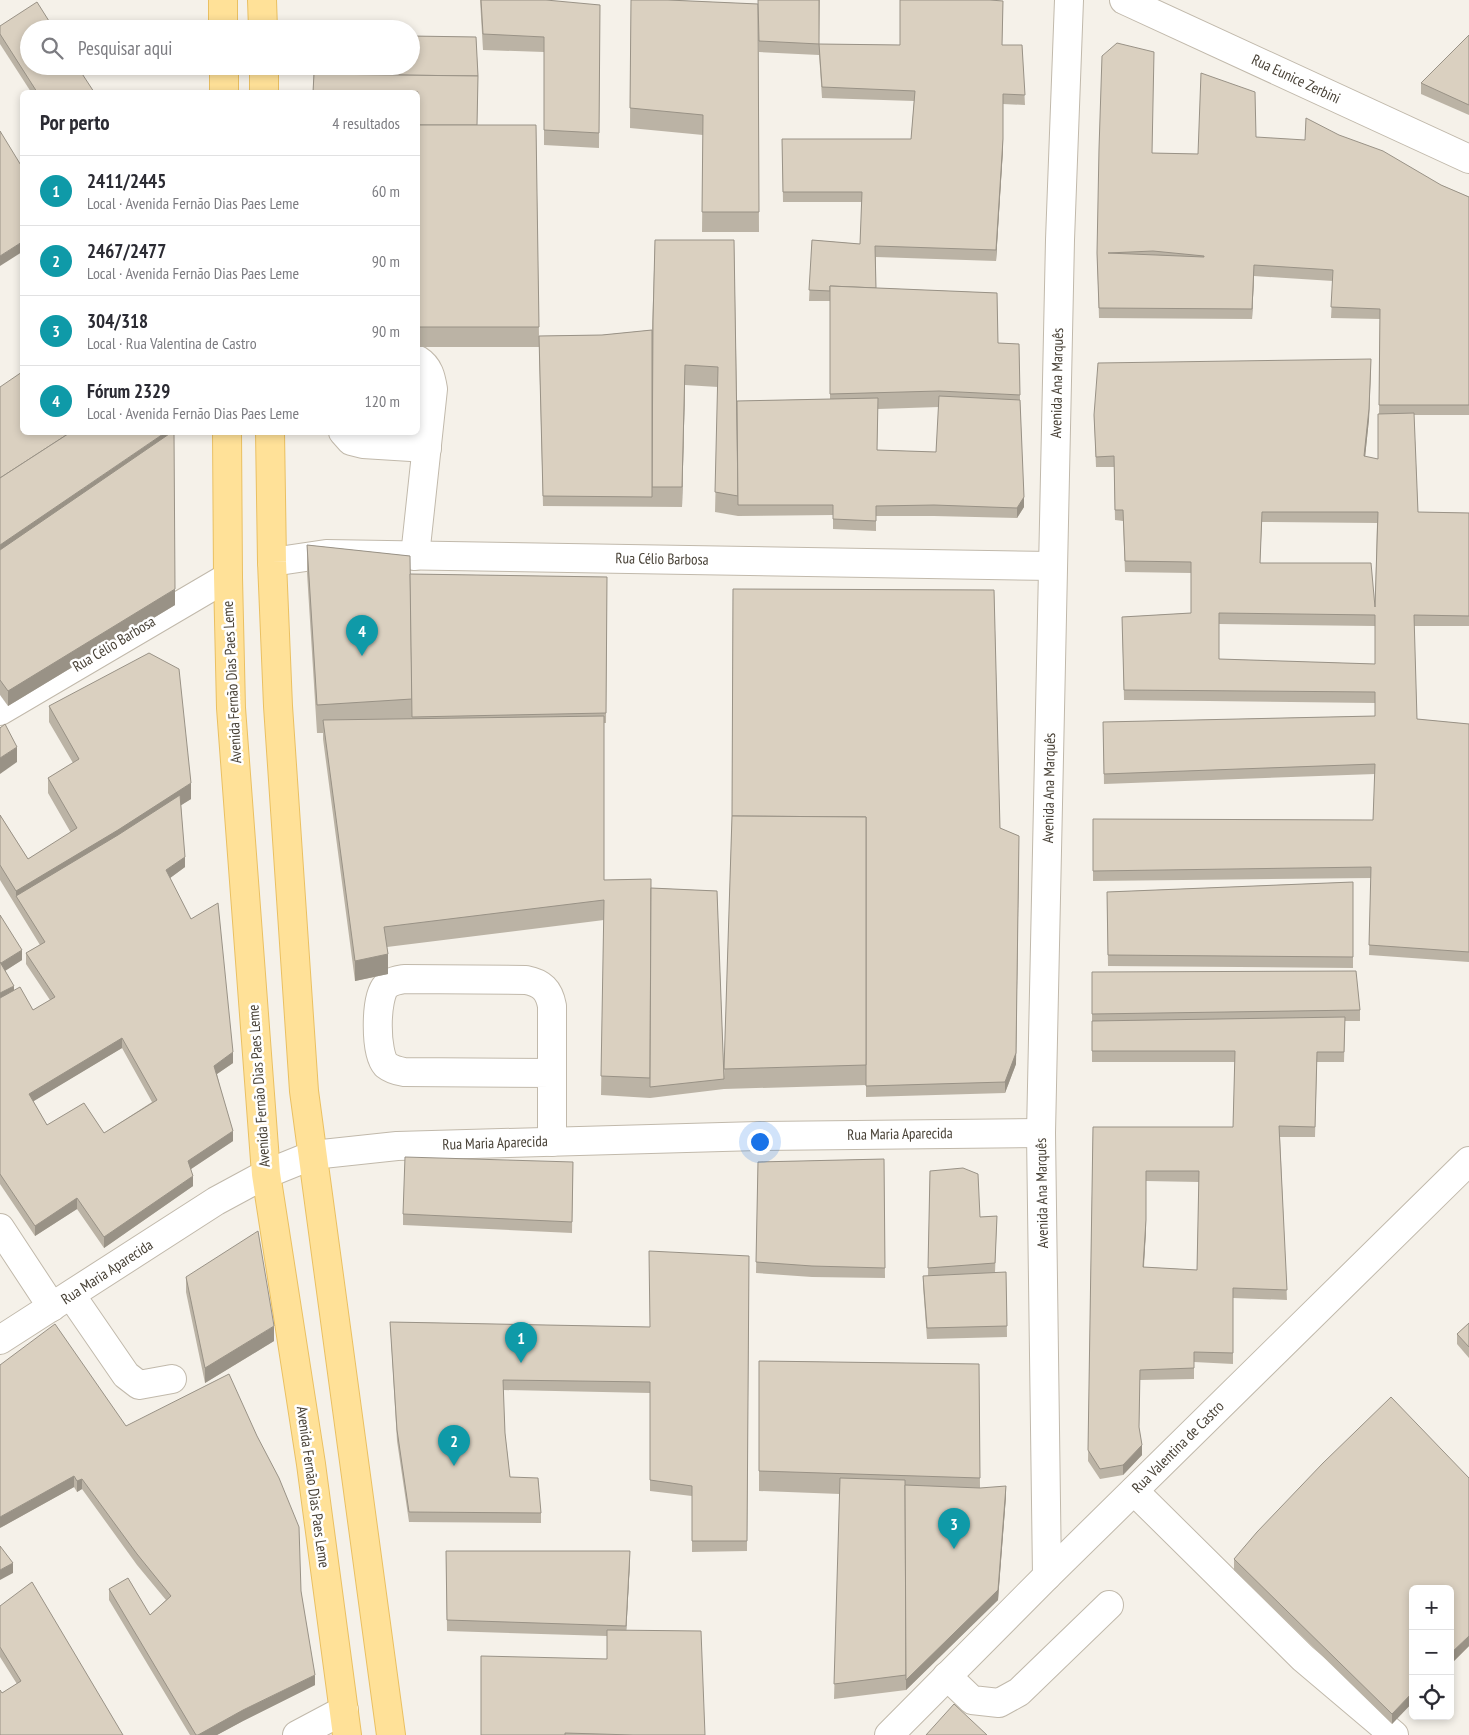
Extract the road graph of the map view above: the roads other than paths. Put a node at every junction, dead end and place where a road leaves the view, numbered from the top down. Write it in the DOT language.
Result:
graph roads {
  1 [pos="223,0"];
  2 [pos="262,0"];
  3 [pos="1069,0"];
  4 [pos="1124,0"];
  5 [pos="223,20"];
  6 [pos="263,20"];
  7 [pos="224,75"];
  8 [pos="264,75"];
  9 [pos="224,90"];
  10 [pos="264,90"];
  11 [pos="1469,159"];
  12 [pos="420,362"];
  13 [pos="227,435"];
  14 [pos="270,435"];
  15 [pos="346,435"];
  16 [pos="427,448"];
  17 [pos="415,556"];
  18 [pos="272,562"];
  19 [pos="1053,566"];
  20 [pos="228,577"];
  21 [pos="0,711"];
  22 [pos="552,1073"];
  23 [pos="1042,1133"];
  24 [pos="552,1142"];
  25 [pos="313,1155"];
  26 [pos="1469,1160"];
  27 [pos="266,1174"];
  28 [pos="0,1228"];
  29 [pos="62,1301"];
  30 [pos="0,1340"];
  31 [pos="172,1379"];
  32 [pos="1134,1491"];
  33 [pos="1047,1576"];
  34 [pos="1109,1605"];
  35 [pos="947,1676"];
  36 [pos="345,1722"];
  37 [pos="297,1735"];
  38 [pos="391,1735"];
  39 [pos="889,1735"];
  40 [pos="1394,1735"];
  1 -- 5 [label="main road"];
  2 -- 6 [label="main road"];
  3 -- 19 [label="street, Avenida Ana Marquês"];
  4 -- 11 [label="street, Rua Eunice Zerbini"];
  7 -- 9 [label="main road"];
  8 -- 10 [label="main road"];
  12 -- 16 [label="street"];
  13 -- 20 [label="main road, Avenida Fernão Dias Paes Leme"];
  14 -- 18 [label="main road"];
  15 -- 16 [label="street"];
  16 -- 17 [label="street"];
  17 -- 18 [label="street, Rua Célio Barbosa"];
  17 -- 19 [label="street, Rua Célio Barbosa"];
  18 -- 25 [label="main road"];
  19 -- 23 [label="street, Avenida Ana Marquês"];
  20 -- 21 [label="street, Rua Célio Barbosa"];
  20 -- 27 [label="main road, Avenida Fernão Dias Paes Leme"];
  22 -- 22 [label="street"];
  22 -- 24 [label="street"];
  23 -- 24 [label="street, Rua Maria Aparecida"];
  23 -- 33 [label="street, Avenida Ana Marquês"];
  24 -- 25 [label="street, Rua Maria Aparecida"];
  25 -- 27 [label="street, Rua Maria Aparecida"];
  25 -- 38 [label="main road"];
  26 -- 32 [label="street, Rua Valentina de Castro"];
  27 -- 29 [label="street, Rua Maria Aparecida"];
  27 -- 36 [label="main road, Avenida Fernão Dias Paes Leme"];
  28 -- 29 [label="street"];
  29 -- 30 [label="street, Rua Maria Aparecida"];
  29 -- 31 [label="street"];
  32 -- 33 [label="street, Rua Valentina de Castro"];
  32 -- 40 [label="street"];
  33 -- 35 [label="street, Rua Valentina de Castro"];
  34 -- 35 [label="street"];
  35 -- 39 [label="street, Rua Valentina de Castro"];
  36 -- 37 [label="street"];
}
